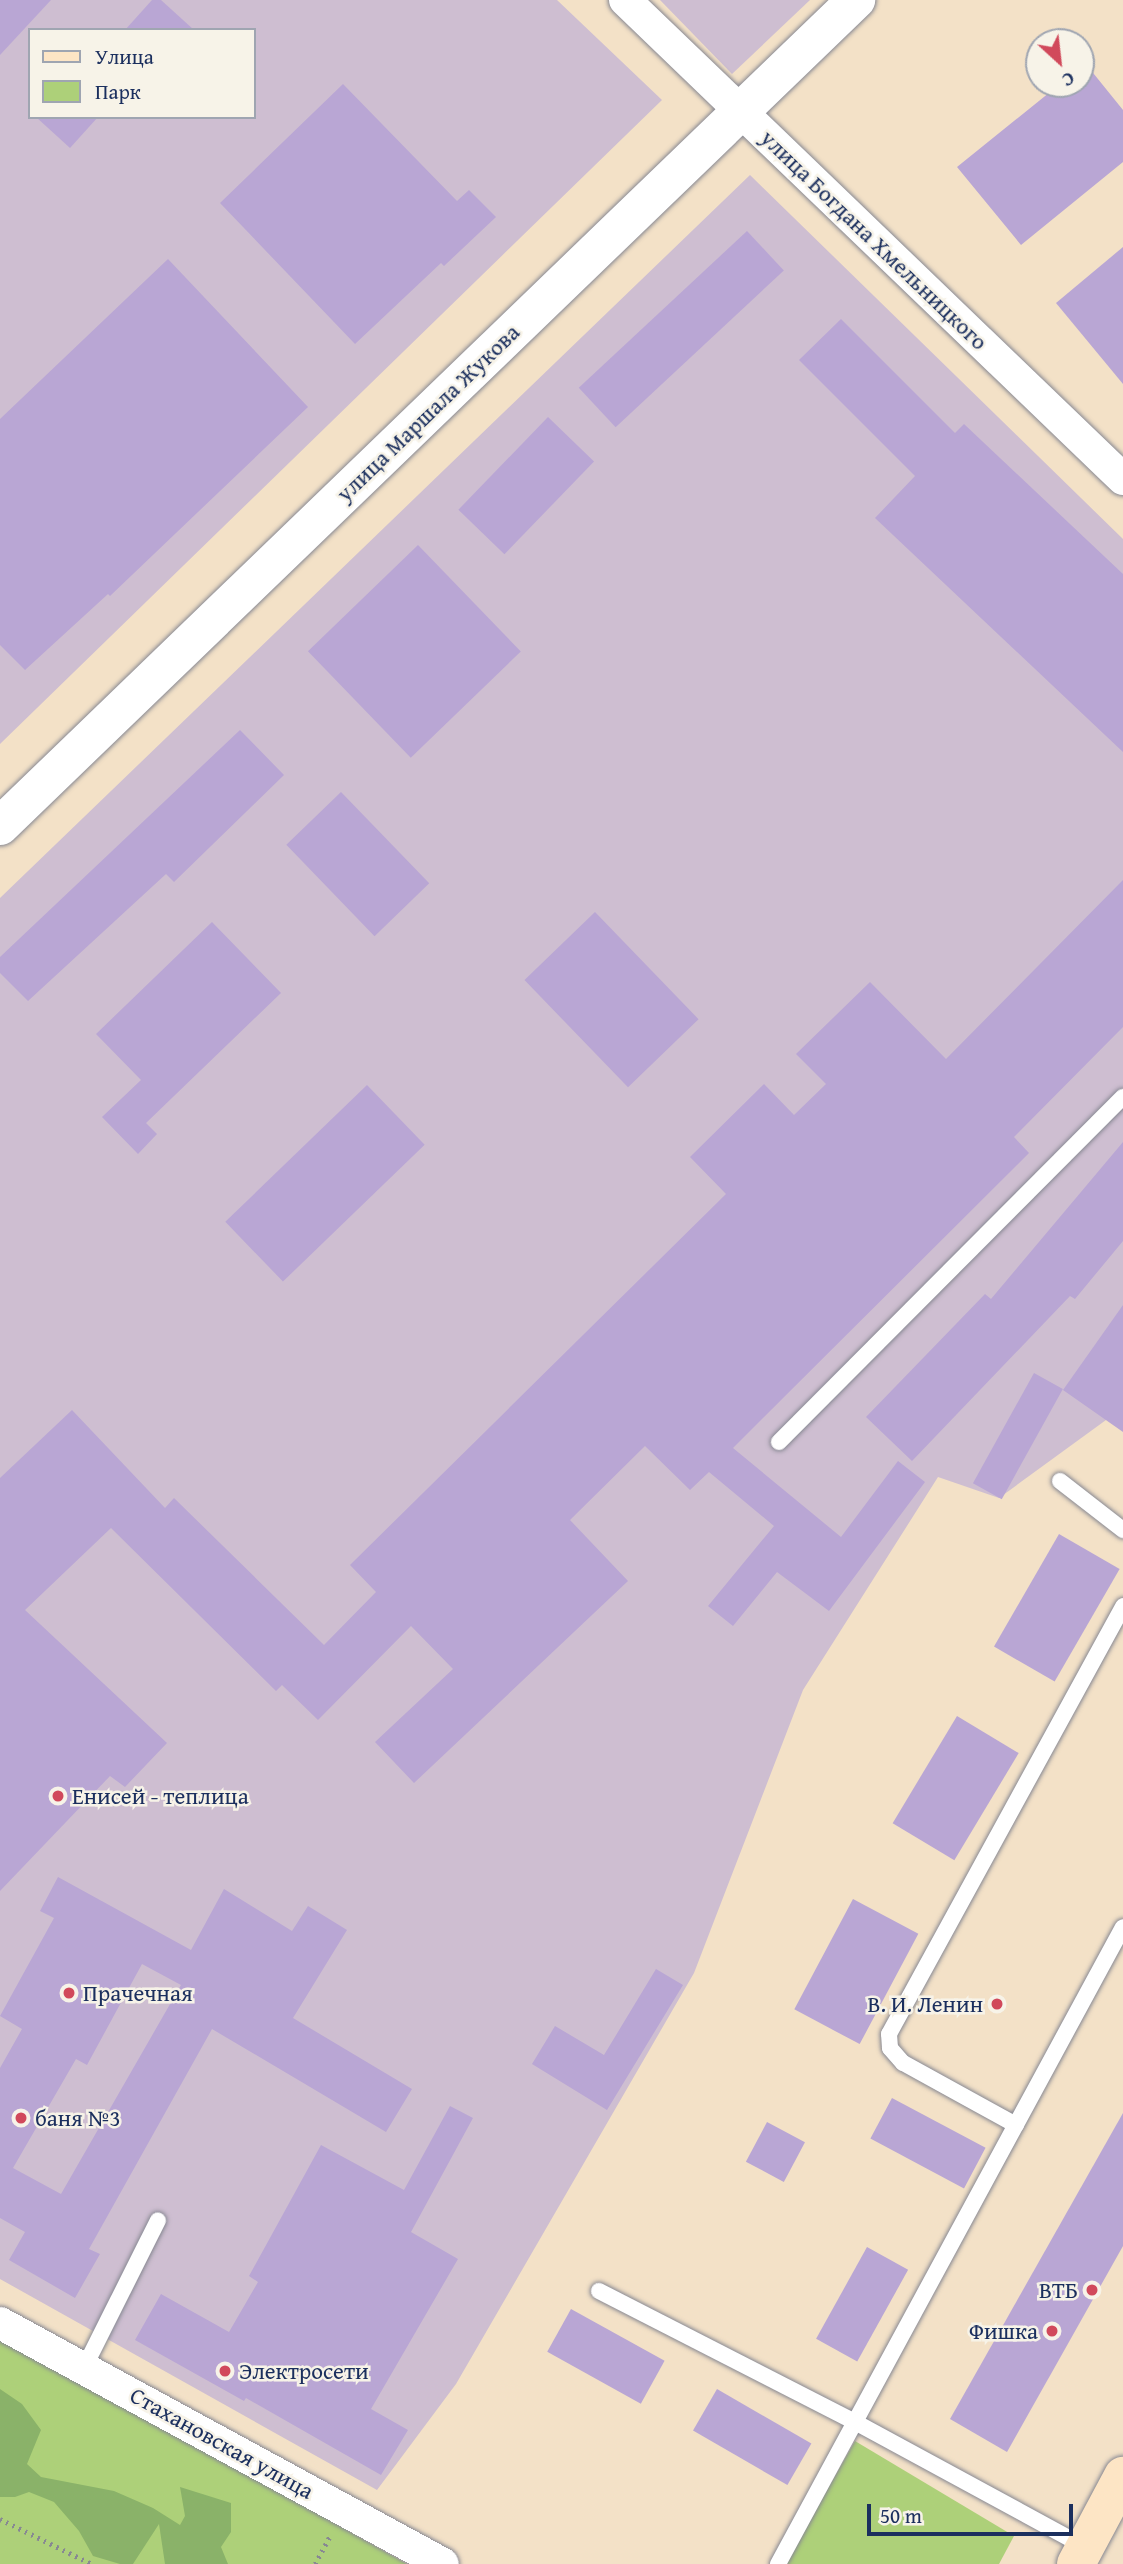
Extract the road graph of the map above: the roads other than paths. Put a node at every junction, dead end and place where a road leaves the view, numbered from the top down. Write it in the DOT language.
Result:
graph roads {
  1 [pos="625,0"];
  2 [pos="856,0"];
  3 [pos="740,112"];
  4 [pos="1123,479"];
  5 [pos="0,826"];
  6 [pos="1123,1097"];
  7 [pos="779,1442"];
  8 [pos="1060,1481"];
  9 [pos="1123,1530"];
  10 [pos="1123,1606"];
  11 [pos="1123,1927"];
  12 [pos="1016,2125"];
  13 [pos="158,2220"];
  14 [pos="598,2291"];
  15 [pos="0,2323"];
  16 [pos="84,2368"];
  17 [pos="855,2422"];
  18 [pos="1123,2476"];
  19 [pos="1080,2556"];
  20 [pos="443,2564"];
  21 [pos="778,2564"];
  1 -- 3 [label="street, улица Богдана Хмельницкого"];
  2 -- 3 [label="street, улица Маршала Жукова"];
  3 -- 4 [label="street, улица Богдана Хмельницкого"];
  3 -- 5 [label="street, улица Маршала Жукова"];
  6 -- 7 [label="lane"];
  8 -- 9 [label="lane"];
  10 -- 12 [label="lane"];
  11 -- 12 [label="lane"];
  12 -- 17 [label="lane"];
  13 -- 16 [label="lane"];
  14 -- 17 [label="lane"];
  15 -- 16 [label="street, Стахановская улица"];
  16 -- 20 [label="street, Стахановская улица"];
  17 -- 19 [label="lane"];
  17 -- 21 [label="lane"];
  18 -- 19 [label="main road"];
}
